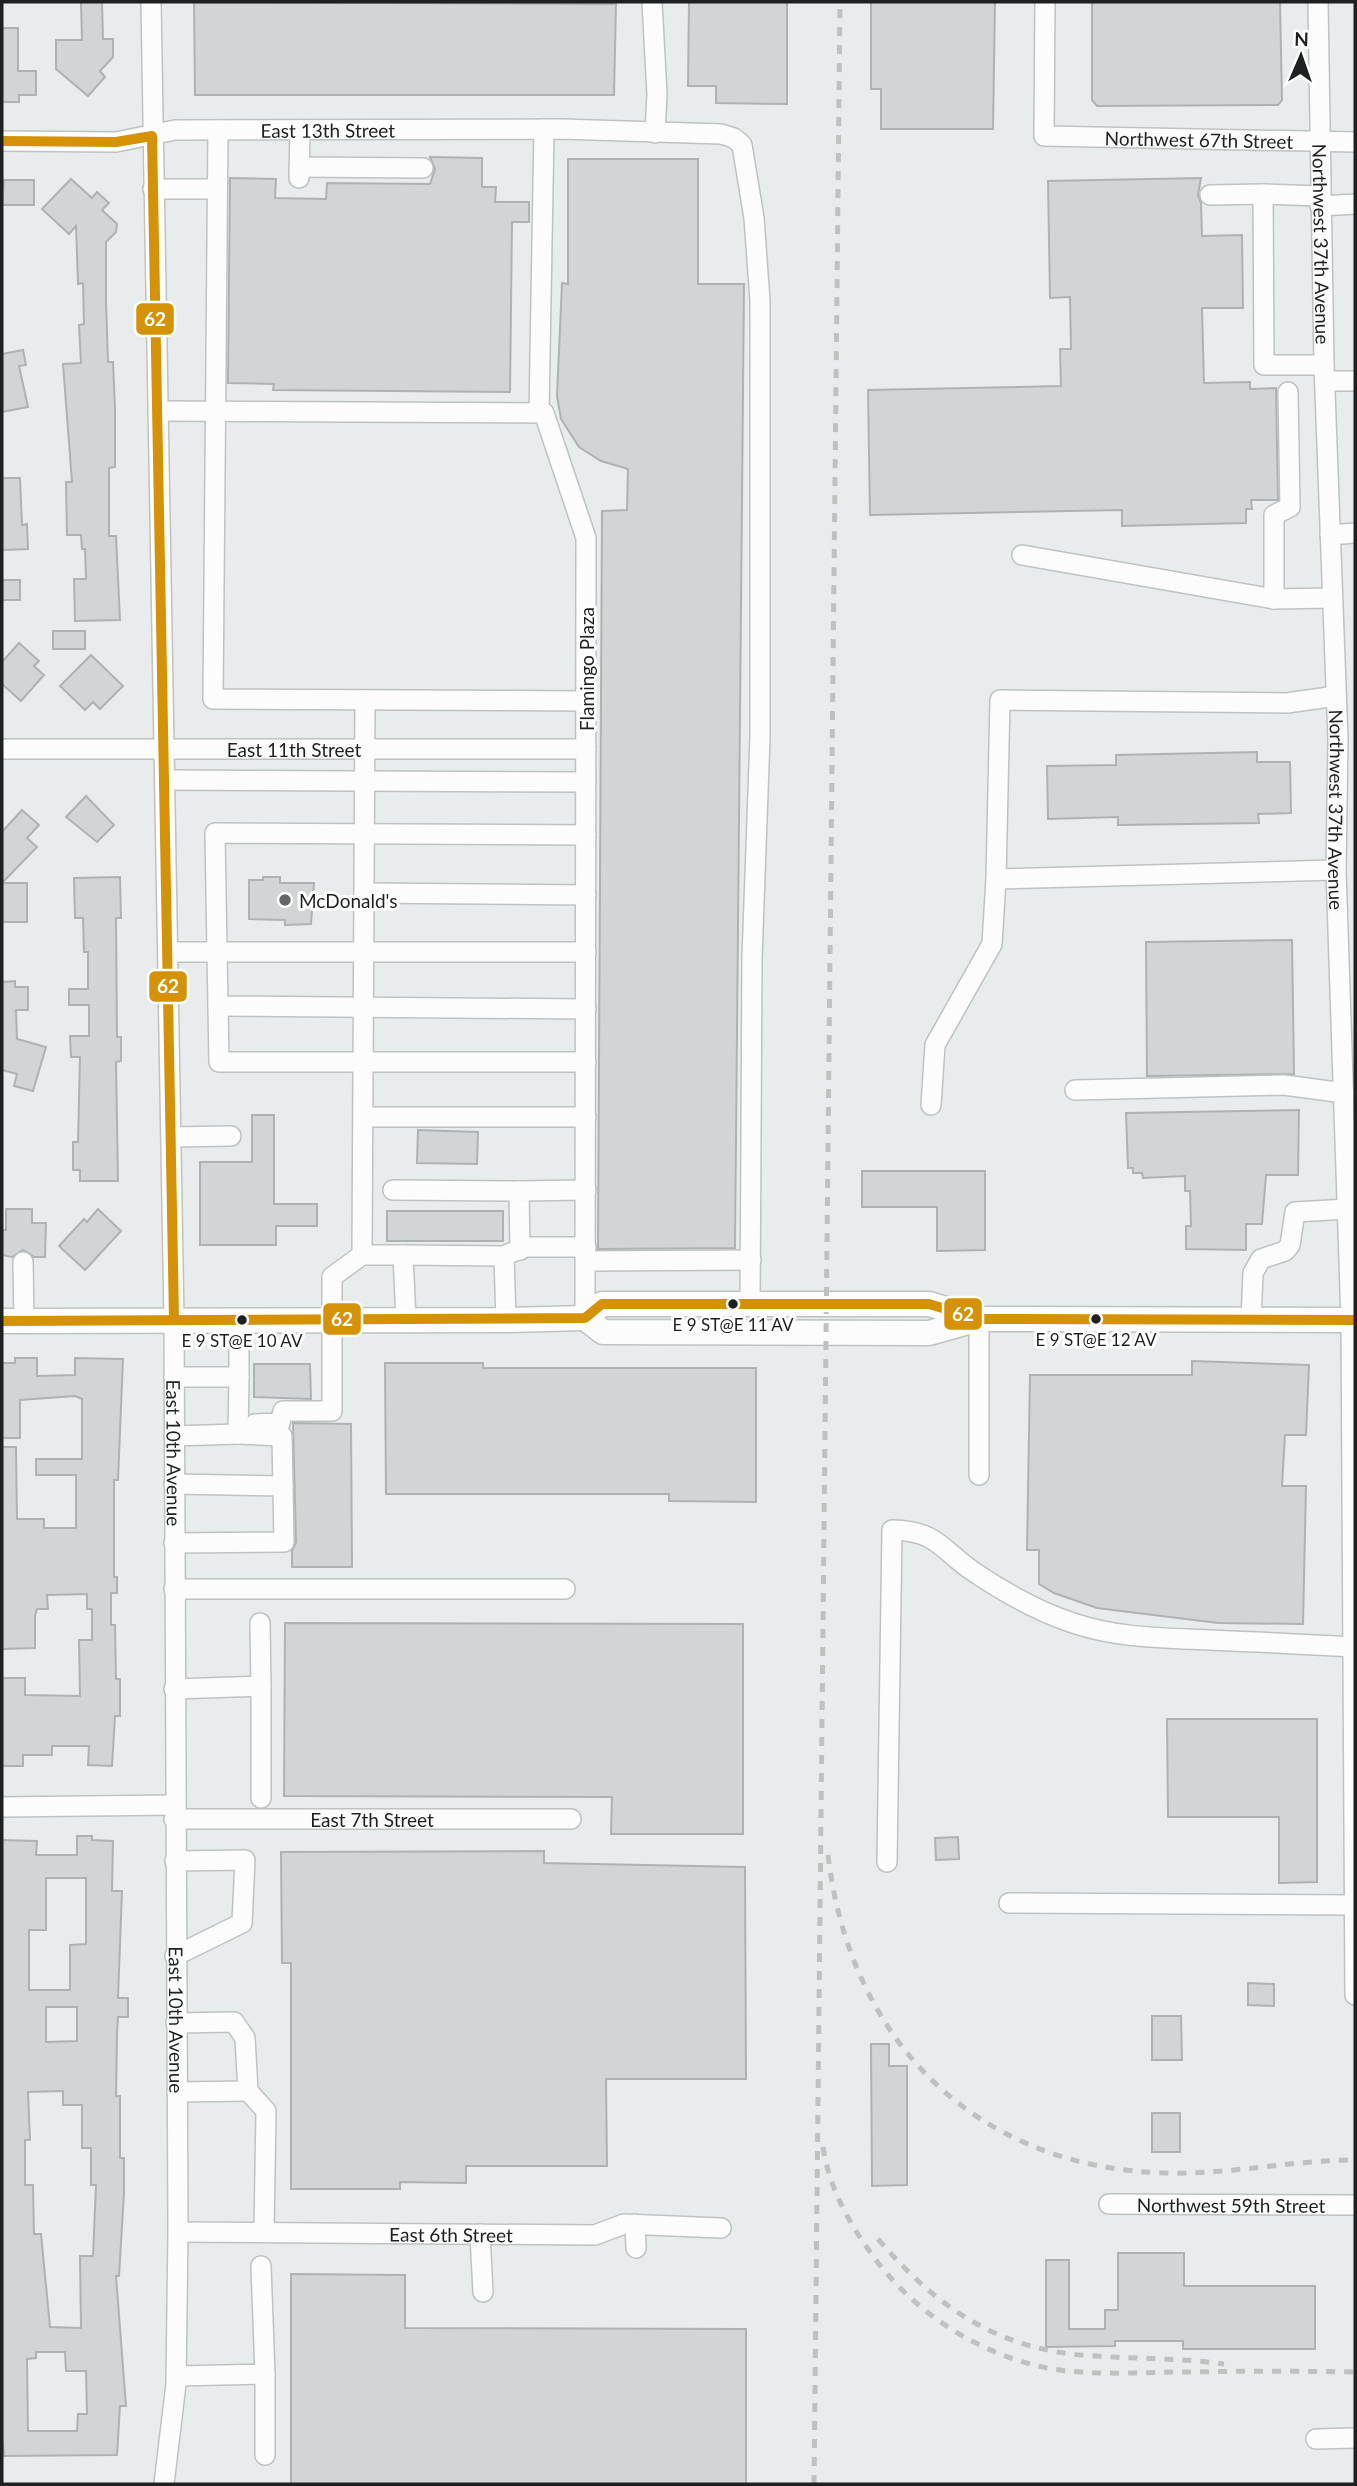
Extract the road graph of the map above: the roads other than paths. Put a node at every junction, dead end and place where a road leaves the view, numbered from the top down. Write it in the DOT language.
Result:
graph roads {
  1 [pos="151,2"];
  2 [pos="652,2"];
  3 [pos="1045,2"];
  4 [pos="1318,2"];
  5 [pos="544,129"];
  6 [pos="218,130"];
  7 [pos="300,130"];
  8 [pos="655,133"];
  9 [pos="152,136"];
  10 [pos="2,141"];
  11 [pos="1318,141"];
  12 [pos="1355,142"];
  13 [pos="423,168"];
  14 [pos="153,188"];
  15 [pos="218,189"];
  16 [pos="1263,194"];
  17 [pos="1210,195"];
  18 [pos="1320,201"];
  19 [pos="1355,204"];
  20 [pos="1325,373"];
  21 [pos="1355,381"];
  22 [pos="1288,392"];
  23 [pos="158,411"];
  24 [pos="214,411"];
  25 [pos="539,412"];
  26 [pos="1355,533"];
  27 [pos="1330,535"];
  28 [pos="1022,555"];
  29 [pos="1332,598"];
  30 [pos="1274,599"];
  31 [pos="1336,696"];
  32 [pos="365,700"];
  33 [pos="586,701"];
  34 [pos="1347,740"];
  35 [pos="586,749"];
  36 [pos="3,750"];
  37 [pos="364,750"];
  38 [pos="165,751"];
  39 [pos="165,780"];
  40 [pos="365,781"];
  41 [pos="586,782"];
  42 [pos="365,834"];
  43 [pos="586,835"];
  44 [pos="1336,870"];
  45 [pos="996,878"];
  46 [pos="364,893"];
  47 [pos="586,895"];
  48 [pos="364,949"];
  49 [pos="217,952"];
  50 [pos="586,952"];
  51 [pos="168,953"];
  52 [pos="218,1006"];
  53 [pos="362,1006"];
  54 [pos="586,1009"];
  55 [pos="586,1062"];
  56 [pos="361,1063"];
  57 [pos="1075,1090"];
  58 [pos="1344,1094"];
  59 [pos="931,1105"];
  60 [pos="363,1117"];
  61 [pos="586,1117"];
  62 [pos="231,1136"];
  63 [pos="171,1138"];
  64 [pos="393,1190"];
  65 [pos="586,1190"];
  66 [pos="519,1191"];
  67 [pos="1348,1209"];
  68 [pos="512,1253"];
  69 [pos="586,1254"];
  70 [pos="362,1255"];
  71 [pos="404,1255"];
  72 [pos="1352,1258"];
  73 [pos="751,1260"];
  74 [pos="23,1262"];
  75 [pos="750,1304"];
  76 [pos="585,1318"];
  77 [pos="979,1319"];
  78 [pos="174,1320"];
  79 [pos="239,1320"];
  80 [pos="331,1320"];
  81 [pos="405,1320"];
  82 [pos="506,1320"];
  83 [pos="1251,1320"];
  84 [pos="1353,1320"];
  85 [pos="13,1321"];
  86 [pos="174,1377"];
  87 [pos="239,1377"];
  88 [pos="238,1429"];
  89 [pos="174,1436"];
  90 [pos="979,1475"];
  91 [pos="174,1484"];
  92 [pos="283,1486"];
  93 [pos="174,1544"];
  94 [pos="1353,1551"];
  95 [pos="174,1589"];
  96 [pos="565,1589"];
  97 [pos="260,1623"];
  98 [pos="1352,1647"];
  99 [pos="261,1686"];
  100 [pos="174,1689"];
  101 [pos="261,1798"];
  102 [pos="2,1807"];
  103 [pos="174,1812"];
  104 [pos="571,1819"];
  105 [pos="175,1861"];
  106 [pos="887,1862"];
  107 [pos="1009,1903"];
  108 [pos="1354,1904"];
  109 [pos="176,1956"];
  110 [pos="1355,1996"];
  111 [pos="176,2023"];
  112 [pos="248,2091"];
  113 [pos="177,2092"];
  114 [pos="1109,2204"];
  115 [pos="1355,2205"];
  116 [pos="635,2224"];
  117 [pos="721,2228"];
  118 [pos="178,2232"];
  119 [pos="264,2232"];
  120 [pos="480,2234"];
  121 [pos="636,2248"];
  122 [pos="261,2266"];
  123 [pos="483,2292"];
  124 [pos="265,2374"];
  125 [pos="177,2376"];
  126 [pos="1355,2438"];
  127 [pos="1316,2439"];
  128 [pos="265,2455"];
  129 [pos="164,2484"];
  1 -- 9 [label="street, East 10th Avenue"];
  2 -- 8 [label="street"];
  3 -- 11 [label="street, Northwest 67th Street"];
  4 -- 11 [label="street, Northwest 37th Avenue"];
  5 -- 7 [label="street, East 13th Street"];
  5 -- 8 [label="street, East 13th Street"];
  5 -- 25 [label="street"];
  6 -- 7 [label="street, East 13th Street"];
  6 -- 9 [label="street, East 13th Street"];
  6 -- 15 [label="street"];
  7 -- 13 [label="street"];
  8 -- 73 [label="street, East 13th Street"];
  9 -- 10 [label="street, East 13th Street"];
  9 -- 14 [label="street, East 10th Avenue"];
  11 -- 12 [label="street, Northwest 67th Street"];
  11 -- 18 [label="street, Northwest 37th Avenue"];
  14 -- 15 [label="street"];
  14 -- 23 [label="street, East 10th Avenue"];
  15 -- 24 [label="street"];
  16 -- 17 [label="street"];
  16 -- 18 [label="street"];
  16 -- 20 [label="street"];
  18 -- 19 [label="street"];
  18 -- 20 [label="street, Northwest 37th Avenue"];
  20 -- 21 [label="street"];
  20 -- 27 [label="street, Northwest 37th Avenue"];
  22 -- 30 [label="street"];
  23 -- 24 [label="street"];
  23 -- 38 [label="street, East 10th Avenue"];
  24 -- 25 [label="street"];
  24 -- 32 [label="street"];
  25 -- 33 [label="street, Flamingo Plaza"];
  26 -- 27 [label="street"];
  27 -- 29 [label="street, Northwest 37th Avenue"];
  28 -- 30 [label="street"];
  29 -- 30 [label="street"];
  29 -- 31 [label="street, Northwest 37th Avenue"];
  31 -- 34 [label="street, Northwest 37th Avenue"];
  31 -- 45 [label="street"];
  32 -- 33 [label="street"];
  32 -- 37 [label="street"];
  33 -- 35 [label="street, Flamingo Plaza"];
  34 -- 44 [label="street, Northwest 37th Avenue"];
  35 -- 37 [label="street, East 11th Street"];
  35 -- 41 [label="street, Flamingo Plaza"];
  36 -- 38 [label="street, East 11th Street"];
  37 -- 38 [label="street, East 11th Street"];
  37 -- 40 [label="street"];
  38 -- 39 [label="street, East 10th Avenue"];
  39 -- 40 [label="street"];
  39 -- 51 [label="street, East 10th Avenue"];
  40 -- 41 [label="street"];
  40 -- 42 [label="street"];
  41 -- 43 [label="street, Flamingo Plaza"];
  42 -- 43 [label="street"];
  42 -- 46 [label="street"];
  42 -- 49 [label="street"];
  43 -- 47 [label="street, Flamingo Plaza"];
  44 -- 45 [label="street"];
  44 -- 58 [label="street, Northwest 37th Avenue"];
  45 -- 59 [label="street"];
  46 -- 47 [label="street"];
  46 -- 48 [label="street"];
  47 -- 50 [label="street, Flamingo Plaza"];
  48 -- 49 [label="street"];
  48 -- 50 [label="street"];
  48 -- 53 [label="street"];
  49 -- 51 [label="street"];
  49 -- 52 [label="street"];
  50 -- 54 [label="street, Flamingo Plaza"];
  51 -- 63 [label="street, East 10th Avenue"];
  52 -- 53 [label="street"];
  52 -- 56 [label="street"];
  53 -- 54 [label="street"];
  53 -- 56 [label="street"];
  54 -- 55 [label="street, Flamingo Plaza"];
  55 -- 56 [label="street"];
  55 -- 61 [label="street, Flamingo Plaza"];
  56 -- 60 [label="street"];
  57 -- 58 [label="street"];
  58 -- 67 [label="street, Northwest 37th Avenue"];
  60 -- 61 [label="street"];
  60 -- 70 [label="street"];
  61 -- 65 [label="street, Flamingo Plaza"];
  62 -- 63 [label="street"];
  63 -- 78 [label="street, East 10th Avenue"];
  64 -- 66 [label="street"];
  65 -- 66 [label="street"];
  65 -- 69 [label="street, Flamingo Plaza"];
  66 -- 68 [label="street"];
  67 -- 72 [label="street, Northwest 37th Avenue"];
  67 -- 83 [label="street"];
  68 -- 69 [label="street"];
  68 -- 71 [label="street"];
  68 -- 82 [label="street"];
  69 -- 73 [label="street"];
  69 -- 76 [label="street, Flamingo Plaza"];
  70 -- 71 [label="street"];
  70 -- 80 [label="street"];
  71 -- 81 [label="street"];
  72 -- 84 [label="street, Northwest 37th Avenue"];
  73 -- 75 [label="street, East 13th Street"];
  74 -- 85 [label="street"];
  75 -- 76 [label="main road"];
  75 -- 77 [label="main road"];
  76 -- 77 [label="main road"];
  76 -- 82 [label="main road"];
  77 -- 83 [label="main road"];
  77 -- 90 [label="street"];
  78 -- 79 [label="main road"];
  78 -- 85 [label="main road"];
  78 -- 86 [label="street, East 10th Avenue"];
  79 -- 80 [label="main road"];
  79 -- 87 [label="street"];
  80 -- 81 [label="main road"];
  80 -- 88 [label="street"];
  81 -- 82 [label="main road"];
  83 -- 84 [label="main road"];
  84 -- 94 [label="street, Northwest 37th Avenue"];
  86 -- 87 [label="street"];
  86 -- 89 [label="street, East 10th Avenue"];
  87 -- 88 [label="street"];
  88 -- 89 [label="street"];
  88 -- 92 [label="street"];
  89 -- 91 [label="street, East 10th Avenue"];
  91 -- 92 [label="street"];
  91 -- 93 [label="street, East 10th Avenue"];
  92 -- 93 [label="street"];
  93 -- 95 [label="street, East 10th Avenue"];
  94 -- 98 [label="street, Northwest 37th Avenue"];
  95 -- 96 [label="street"];
  95 -- 100 [label="street, East 10th Avenue"];
  97 -- 99 [label="street"];
  98 -- 106 [label="street"];
  98 -- 108 [label="street, Northwest 37th Avenue"];
  99 -- 100 [label="street"];
  99 -- 101 [label="street"];
  100 -- 103 [label="street, East 10th Avenue"];
  102 -- 103 [label="street, East 7th Street"];
  103 -- 104 [label="street, East 7th Street"];
  103 -- 105 [label="street, East 10th Avenue"];
  105 -- 109 [label="street, East 10th Avenue"];
  105 -- 109 [label="street"];
  107 -- 108 [label="street"];
  108 -- 110 [label="street, Northwest 37th Avenue"];
  109 -- 111 [label="street, East 10th Avenue"];
  111 -- 112 [label="street"];
  111 -- 113 [label="street, East 10th Avenue"];
  112 -- 113 [label="street"];
  112 -- 119 [label="street"];
  113 -- 118 [label="street, East 10th Avenue"];
  114 -- 115 [label="street, Northwest 59th Street"];
  116 -- 117 [label="street, East 6th Street"];
  116 -- 120 [label="street, East 6th Street"];
  116 -- 121 [label="street"];
  118 -- 119 [label="street, East 6th Street"];
  118 -- 125 [label="street, East 10th Avenue"];
  119 -- 120 [label="street, East 6th Street"];
  120 -- 123 [label="street"];
  122 -- 124 [label="street"];
  124 -- 125 [label="street"];
  124 -- 128 [label="street"];
  125 -- 129 [label="street, East 10th Avenue"];
  126 -- 127 [label="street"];
}
